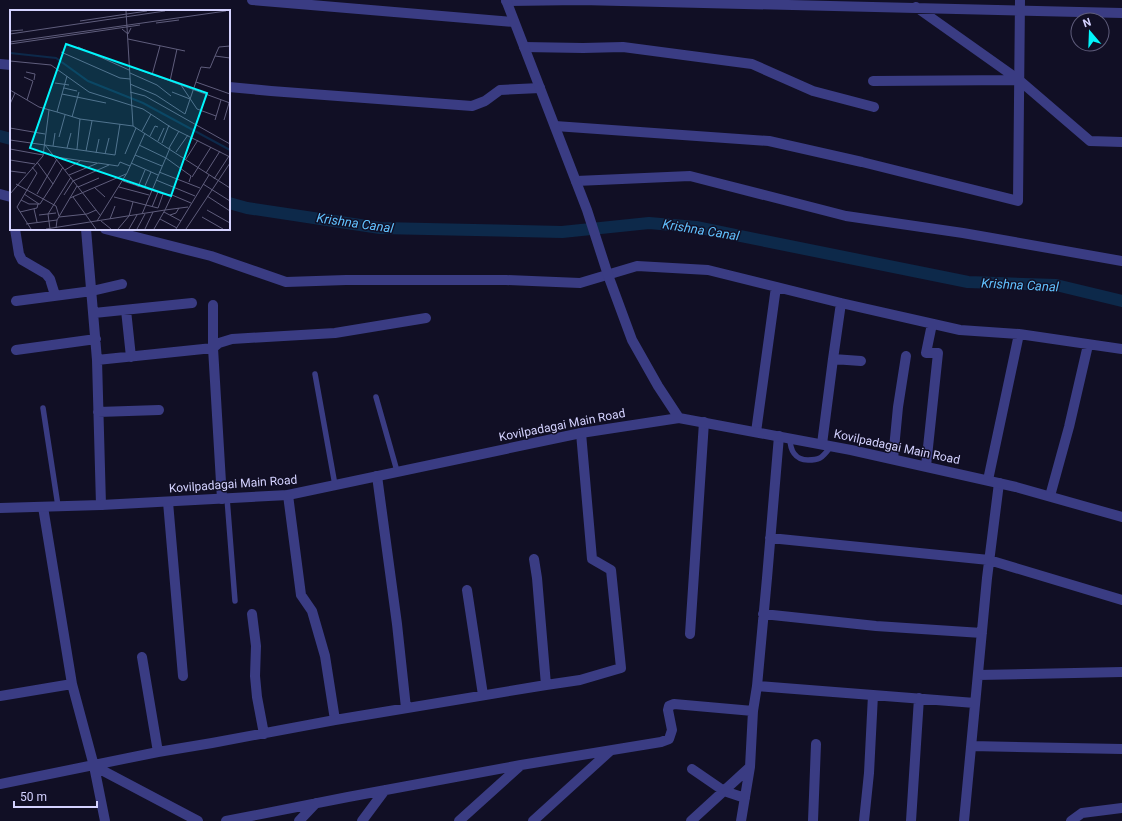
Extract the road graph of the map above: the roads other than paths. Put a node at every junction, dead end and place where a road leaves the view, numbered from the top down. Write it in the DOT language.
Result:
graph roads {
  1 [pos="252,0"];
  2 [pos="506,0"];
  3 [pos="690,1"];
  4 [pos="836,3"];
  5 [pos="1020,5"];
  6 [pos="916,7"];
  7 [pos="1122,13"];
  8 [pos="514,22"];
  9 [pos="524,47"];
  10 [pos="0,64"];
  11 [pos="10,65"];
  12 [pos="1019,80"];
  13 [pos="873,81"];
  14 [pos="230,87"];
  15 [pos="540,88"];
  16 [pos="874,107"];
  17 [pos="555,126"];
  18 [pos="1122,142"];
  19 [pos="576,181"];
  20 [pos="0,194"];
  21 [pos="10,197"];
  22 [pos="15,230"];
  23 [pos="86,230"];
  24 [pos="109,230"];
  25 [pos="1122,260"];
  26 [pos="608,275"];
  27 [pos="122,284"];
  28 [pos="776,287"];
  29 [pos="92,291"];
  30 [pos="56,296"];
  31 [pos="16,301"];
  32 [pos="192,303"];
  33 [pos="841,303"];
  34 [pos="213,305"];
  35 [pos="126,310"];
  36 [pos="94,313"];
  37 [pos="426,318"];
  38 [pos="932,324"];
  39 [pos="1019,334"];
  40 [pos="96,339"];
  41 [pos="1088,344"];
  42 [pos="213,348"];
  43 [pos="1122,349"];
  44 [pos="16,350"];
  45 [pos="131,356"];
  46 [pos="906,356"];
  47 [pos="833,359"];
  48 [pos="97,360"];
  49 [pos="861,361"];
  50 [pos="315,374"];
  51 [pos="376,397"];
  52 [pos="43,408"];
  53 [pos="159,410"];
  54 [pos="98,412"];
  55 [pos="679,418"];
  56 [pos="704,422"];
  57 [pos="756,432"];
  58 [pos="581,433"];
  59 [pos="779,436"];
  60 [pos="790,438"];
  61 [pos="826,445"];
  62 [pos="893,459"];
  63 [pos="926,466"];
  64 [pos="397,471"];
  65 [pos="377,476"];
  66 [pos="988,480"];
  67 [pos="999,483"];
  68 [pos="335,485"];
  69 [pos="288,495"];
  70 [pos="1050,496"];
  71 [pos="224,499"];
  72 [pos="168,502"];
  73 [pos="58,506"];
  74 [pos="101,506"];
  75 [pos="43,507"];
  76 [pos="0,508"];
  77 [pos="1122,517"];
  78 [pos="770,538"];
  79 [pos="534,559"];
  80 [pos="990,560"];
  81 [pos="467,590"];
  82 [pos="235,600"];
  83 [pos="1122,600"];
  84 [pos="252,614"];
  85 [pos="764,614"];
  86 [pos="982,633"];
  87 [pos="690,634"];
  88 [pos="142,657"];
  89 [pos="1122,672"];
  90 [pos="978,675"];
  91 [pos="183,676"];
  92 [pos="72,684"];
  93 [pos="546,685"];
  94 [pos="757,686"];
  95 [pos="873,695"];
  96 [pos="0,696"];
  97 [pos="483,696"];
  98 [pos="920,698"];
  99 [pos="975,703"];
  100 [pos="406,708"];
  101 [pos="753,711"];
  102 [pos="335,720"];
  103 [pos="264,734"];
  104 [pos="816,744"];
  105 [pos="971,746"];
  106 [pos="1122,749"];
  107 [pos="610,751"];
  108 [pos="158,752"];
  109 [pos="521,765"];
  110 [pos="94,766"];
  111 [pos="750,767"];
  112 [pos="692,769"];
  113 [pos="0,784"];
  114 [pos="385,790"];
  115 [pos="724,791"];
  116 [pos="745,798"];
  117 [pos="316,803"];
  118 [pos="1122,808"];
  119 [pos="105,821"];
  120 [pos="198,821"];
  121 [pos="226,821"];
  122 [pos="299,821"];
  123 [pos="362,821"];
  124 [pos="458,821"];
  125 [pos="533,821"];
  126 [pos="691,821"];
  127 [pos="741,821"];
  128 [pos="813,821"];
  129 [pos="864,821"];
  130 [pos="912,821"];
  131 [pos="964,821"];
  132 [pos="1071,821"];
  1 -- 8 [label="street"];
  2 -- 3 [label="street"];
  2 -- 8 [label="street"];
  3 -- 4 [label="street"];
  4 -- 6 [label="street"];
  5 -- 6 [label="street"];
  5 -- 7 [label="street"];
  5 -- 12 [label="street"];
  6 -- 12 [label="street"];
  8 -- 9 [label="street"];
  9 -- 15 [label="street"];
  9 -- 16 [label="street"];
  10 -- 11 [label="street"];
  12 -- 13 [label="street"];
  12 -- 17 [label="street"];
  12 -- 18 [label="street"];
  14 -- 15 [label="street"];
  15 -- 17 [label="street"];
  17 -- 19 [label="street"];
  19 -- 25 [label="street"];
  19 -- 26 [label="street"];
  20 -- 21 [label="street"];
  22 -- 30 [label="street"];
  23 -- 29 [label="street"];
  24 -- 26 [label="street"];
  26 -- 28 [label="street"];
  26 -- 55 [label="street"];
  27 -- 29 [label="street"];
  28 -- 33 [label="street"];
  28 -- 57 [label="street"];
  29 -- 30 [label="street"];
  29 -- 36 [label="street"];
  30 -- 31 [label="street"];
  32 -- 35 [label="street"];
  33 -- 38 [label="street"];
  33 -- 47 [label="street"];
  34 -- 42 [label="street"];
  35 -- 36 [label="street"];
  35 -- 45 [label="street"];
  36 -- 40 [label="street"];
  37 -- 42 [label="street"];
  38 -- 39 [label="street"];
  38 -- 63 [label="street"];
  39 -- 41 [label="street"];
  39 -- 66 [label="street"];
  40 -- 44 [label="street"];
  40 -- 48 [label="street"];
  41 -- 43 [label="street"];
  41 -- 70 [label="street"];
  42 -- 45 [label="street"];
  42 -- 71 [label="street"];
  45 -- 48 [label="street"];
  46 -- 62 [label="street"];
  47 -- 49 [label="street"];
  47 -- 61 [label="street"];
  48 -- 54 [label="street"];
  50 -- 68 [label="lane"];
  51 -- 64 [label="lane"];
  52 -- 73 [label="lane"];
  53 -- 54 [label="street"];
  54 -- 74 [label="street"];
  55 -- 56 [label="street, Kovilpadagai Main Road"];
  55 -- 58 [label="street, Kovilpadagai Main Road"];
  56 -- 57 [label="street, Kovilpadagai Main Road"];
  56 -- 87 [label="street"];
  57 -- 59 [label="street, Kovilpadagai Main Road"];
  58 -- 64 [label="street, Kovilpadagai Main Road"];
  58 -- 93 [label="street"];
  59 -- 60 [label="street, Kovilpadagai Main Road"];
  59 -- 78 [label="street"];
  60 -- 61 [label="street, Kovilpadagai Main Road"];
  60 -- 61 [label="lane"];
  61 -- 62 [label="street, Kovilpadagai Main Road"];
  62 -- 63 [label="street, Kovilpadagai Main Road"];
  63 -- 66 [label="street, Kovilpadagai Main Road"];
  64 -- 65 [label="street, Kovilpadagai Main Road"];
  65 -- 68 [label="street, Kovilpadagai Main Road"];
  65 -- 100 [label="street"];
  66 -- 67 [label="street, Kovilpadagai Main Road"];
  67 -- 70 [label="street, Kovilpadagai Main Road"];
  67 -- 80 [label="street"];
  68 -- 69 [label="street, Kovilpadagai Main Road"];
  69 -- 71 [label="street, Kovilpadagai Main Road"];
  69 -- 102 [label="street"];
  70 -- 77 [label="street, Kovilpadagai Main Road"];
  71 -- 72 [label="street, Kovilpadagai Main Road"];
  71 -- 82 [label="lane"];
  72 -- 74 [label="street, Kovilpadagai Main Road"];
  72 -- 91 [label="street"];
  73 -- 74 [label="street, Kovilpadagai Main Road"];
  73 -- 75 [label="street, Kovilpadagai Main Road"];
  75 -- 76 [label="street, Kovilpadagai Main Road"];
  75 -- 92 [label="street"];
  78 -- 80 [label="street"];
  78 -- 85 [label="street"];
  79 -- 93 [label="street"];
  80 -- 83 [label="street"];
  80 -- 86 [label="street"];
  81 -- 97 [label="street"];
  84 -- 103 [label="street"];
  85 -- 86 [label="street"];
  85 -- 94 [label="street"];
  86 -- 90 [label="street"];
  88 -- 108 [label="street"];
  89 -- 90 [label="street"];
  90 -- 99 [label="street"];
  92 -- 96 [label="street"];
  92 -- 110 [label="street"];
  93 -- 97 [label="street"];
  94 -- 95 [label="street"];
  94 -- 101 [label="street"];
  95 -- 98 [label="street"];
  95 -- 129 [label="street"];
  97 -- 100 [label="street"];
  98 -- 99 [label="street"];
  98 -- 130 [label="street"];
  99 -- 105 [label="street"];
  100 -- 102 [label="street"];
  101 -- 107 [label="street"];
  101 -- 111 [label="street"];
  102 -- 103 [label="street"];
  103 -- 108 [label="street"];
  104 -- 128 [label="street"];
  105 -- 106 [label="street"];
  105 -- 131 [label="street"];
  107 -- 109 [label="street"];
  107 -- 125 [label="street"];
  108 -- 110 [label="street"];
  109 -- 114 [label="street"];
  109 -- 124 [label="street"];
  110 -- 113 [label="street"];
  110 -- 119 [label="street"];
  110 -- 120 [label="street"];
  111 -- 115 [label="street"];
  111 -- 116 [label="street"];
  112 -- 115 [label="street"];
  114 -- 117 [label="street"];
  114 -- 123 [label="street"];
  115 -- 116 [label="street"];
  115 -- 126 [label="street"];
  116 -- 127 [label="street"];
  117 -- 121 [label="street"];
  117 -- 122 [label="street"];
  118 -- 132 [label="street"];
}
